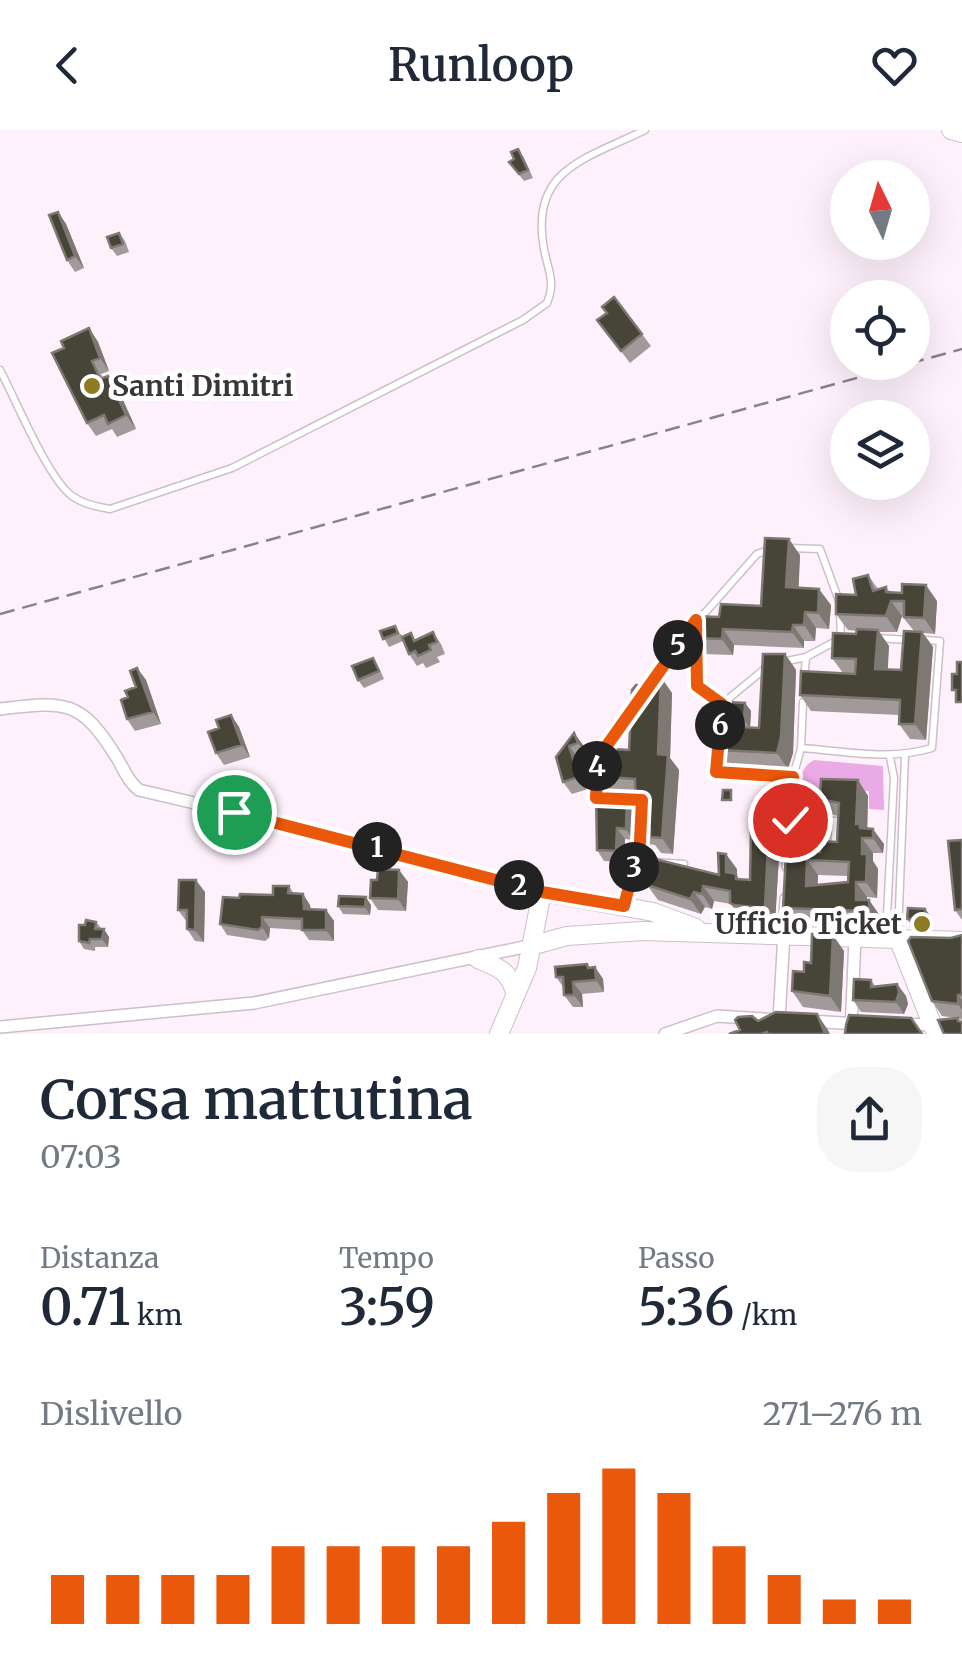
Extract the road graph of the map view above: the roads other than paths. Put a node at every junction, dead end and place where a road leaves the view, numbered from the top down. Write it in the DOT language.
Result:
graph roads {
  1 [pos="644,130"];
  2 [pos="952,130"];
  3 [pos="962,133"];
  4 [pos="0,370"];
  5 [pos="696,620"];
  6 [pos="861,638"];
  7 [pos="806,657"];
  8 [pos="722,704"];
  9 [pos="0,709"];
  10 [pos="801,748"];
  11 [pos="890,756"];
  12 [pos="904,756"];
  13 [pos="793,777"];
  14 [pos="611,798"];
  15 [pos="641,815"];
  16 [pos="790,828"];
  17 [pos="816,829"];
  18 [pos="639,861"];
  19 [pos="684,864"];
  20 [pos="542,892"];
  21 [pos="624,906"];
  22 [pos="700,930"];
  23 [pos="892,931"];
  24 [pos="784,934"];
  25 [pos="855,937"];
  26 [pos="962,941"];
  27 [pos="529,946"];
  28 [pos="478,959"];
  29 [pos="516,988"];
  30 [pos="779,1020"];
  31 [pos="868,1024"];
  32 [pos="884,1024"];
  33 [pos="962,1026"];
  34 [pos="0,1027"];
  35 [pos="852,1029"];
  36 [pos="934,1029"];
  37 [pos="686,1030"];
  38 [pos="500,1034"];
  39 [pos="665,1034"];
  1 -- 4 [label="lane"];
  2 -- 3 [label="main road"];
  5 -- 7 [label="lane"];
  5 -- 8 [label="lane"];
  5 -- 14 [label="lane"];
  6 -- 12 [label="lane"];
  7 -- 8 [label="lane"];
  7 -- 10 [label="lane"];
  8 -- 13 [label="lane"];
  9 -- 20 [label="street"];
  10 -- 11 [label="lane"];
  10 -- 13 [label="lane"];
  11 -- 12 [label="lane"];
  11 -- 23 [label="lane"];
  12 -- 23 [label="lane"];
  13 -- 16 [label="lane"];
  15 -- 18 [label="lane"];
  16 -- 17 [label="lane"];
  16 -- 24 [label="street"];
  17 -- 17 [label="lane"];
  18 -- 19 [label="lane"];
  18 -- 21 [label="lane"];
  20 -- 21 [label="main road"];
  20 -- 27 [label="main road"];
  21 -- 22 [label="main road"];
  22 -- 24 [label="main road"];
  22 -- 27 [label="main road"];
  23 -- 25 [label="main road"];
  23 -- 26 [label="main road"];
  23 -- 36 [label="main road"];
  24 -- 25 [label="main road"];
  24 -- 30 [label="street"];
  25 -- 35 [label="street"];
  27 -- 28 [label="street"];
  27 -- 29 [label="main road"];
  28 -- 29 [label="main road"];
  28 -- 34 [label="street"];
  29 -- 38 [label="main road"];
  30 -- 35 [label="street"];
  30 -- 37 [label="street"];
  31 -- 35 [label="street"];
  32 -- 36 [label="street"];
  33 -- 36 [label="street"];
  37 -- 39 [label="street"];
}
